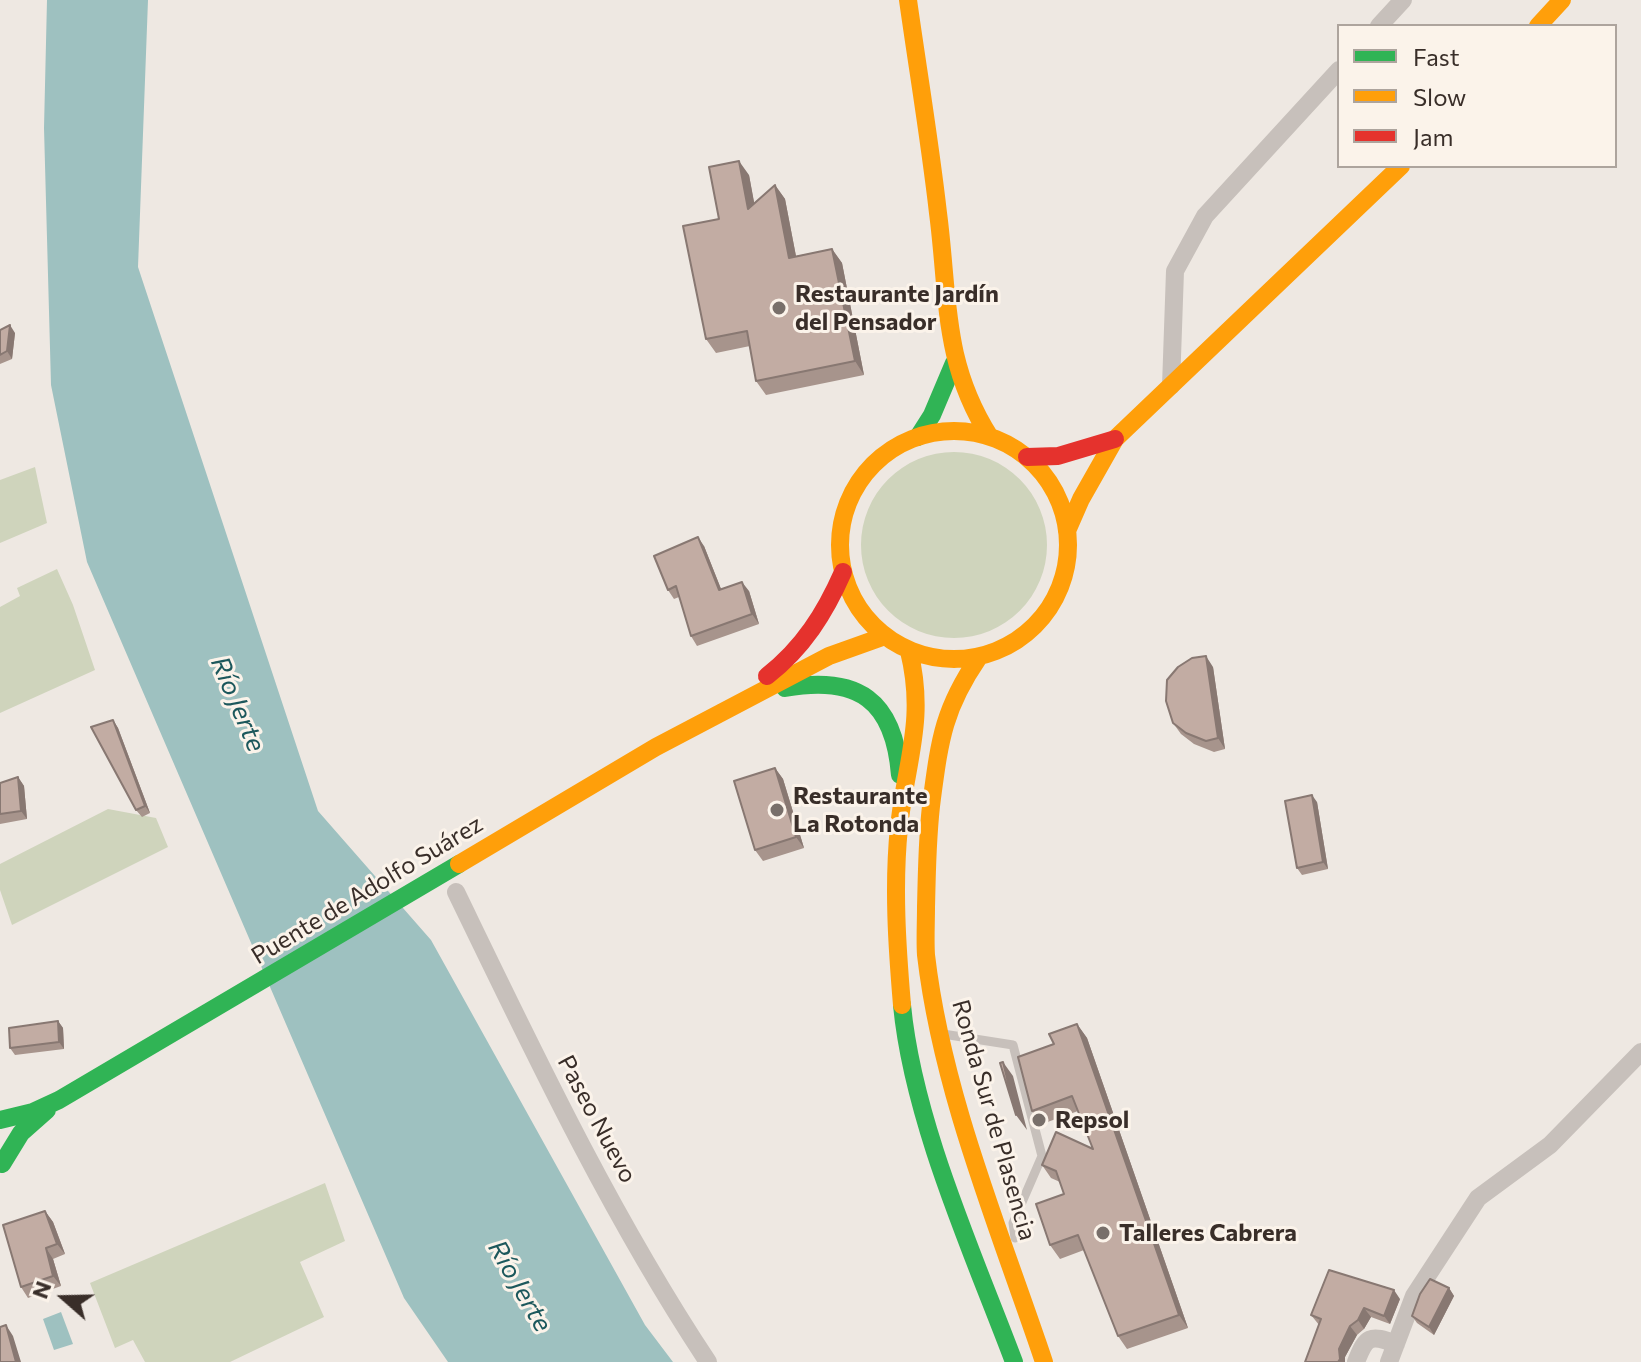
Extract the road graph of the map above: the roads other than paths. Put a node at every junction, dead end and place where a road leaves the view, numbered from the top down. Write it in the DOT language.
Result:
graph roads {
  1 [pos="908,0"];
  2 [pos="1403,0"];
  3 [pos="1562,0"];
  4 [pos="1381,24"];
  5 [pos="1540,24"];
  6 [pos="1337,72"];
  7 [pos="1399,168"];
  8 [pos="954,363"];
  9 [pos="1171,386"];
  10 [pos="918,437"];
  11 [pos="990,437"];
  12 [pos="1115,439"];
  13 [pos="1027,457"];
  14 [pos="1067,531"];
  15 [pos="843,572"];
  16 [pos="885,636"];
  17 [pos="909,651"];
  18 [pos="979,657"];
  19 [pos="753,696"];
  20 [pos="706,720"];
  21 [pos="899,829"];
  22 [pos="456,892"];
  23 [pos="939,1033"];
  24 [pos="1641,1052"];
  25 [pos="56,1102"];
  26 [pos="0,1120"];
  27 [pos="1,1160"];
  28 [pos="2,1183"];
  29 [pos="1022,1301"];
  30 [pos="1393,1353"];
  31 [pos="708,1362"];
  32 [pos="1014,1362"];
  33 [pos="1044,1362"];
  34 [pos="1356,1362"];
  1 -- 8 [label="main road"];
  2 -- 4 [label="street"];
  3 -- 5 [label="main road"];
  6 -- 9 [label="street"];
  7 -- 9 [label="main road"];
  8 -- 10 [label="main road"];
  8 -- 11 [label="main road"];
  9 -- 12 [label="main road"];
  10 -- 11 [label="main road"];
  10 -- 15 [label="main road"];
  11 -- 13 [label="main road"];
  12 -- 13 [label="main road"];
  12 -- 14 [label="main road"];
  13 -- 14 [label="main road"];
  14 -- 18 [label="main road"];
  15 -- 16 [label="main road"];
  15 -- 20 [label="main road"];
  16 -- 17 [label="main road"];
  16 -- 19 [label="main road"];
  17 -- 18 [label="main road"];
  17 -- 21 [label="main road"];
  18 -- 23 [label="main road, Ronda Sur de Plasencia"];
  19 -- 20 [label="main road"];
  19 -- 21 [label="main road"];
  20 -- 25 [label="main road, Puente de Adolfo Suárez"];
  21 -- 32 [label="main road"];
  22 -- 31 [label="street, Paseo Nuevo"];
  23 -- 29 [label="main road, Ronda Sur de Plasencia"];
  23 -- 29 [label="lane"];
  24 -- 30 [label="street"];
  25 -- 26 [label="main road"];
  25 -- 27 [label="main road"];
  27 -- 28 [label="main road"];
  29 -- 33 [label="main road, Ronda Sur de Plasencia"];
  30 -- 34 [label="street"];
}
